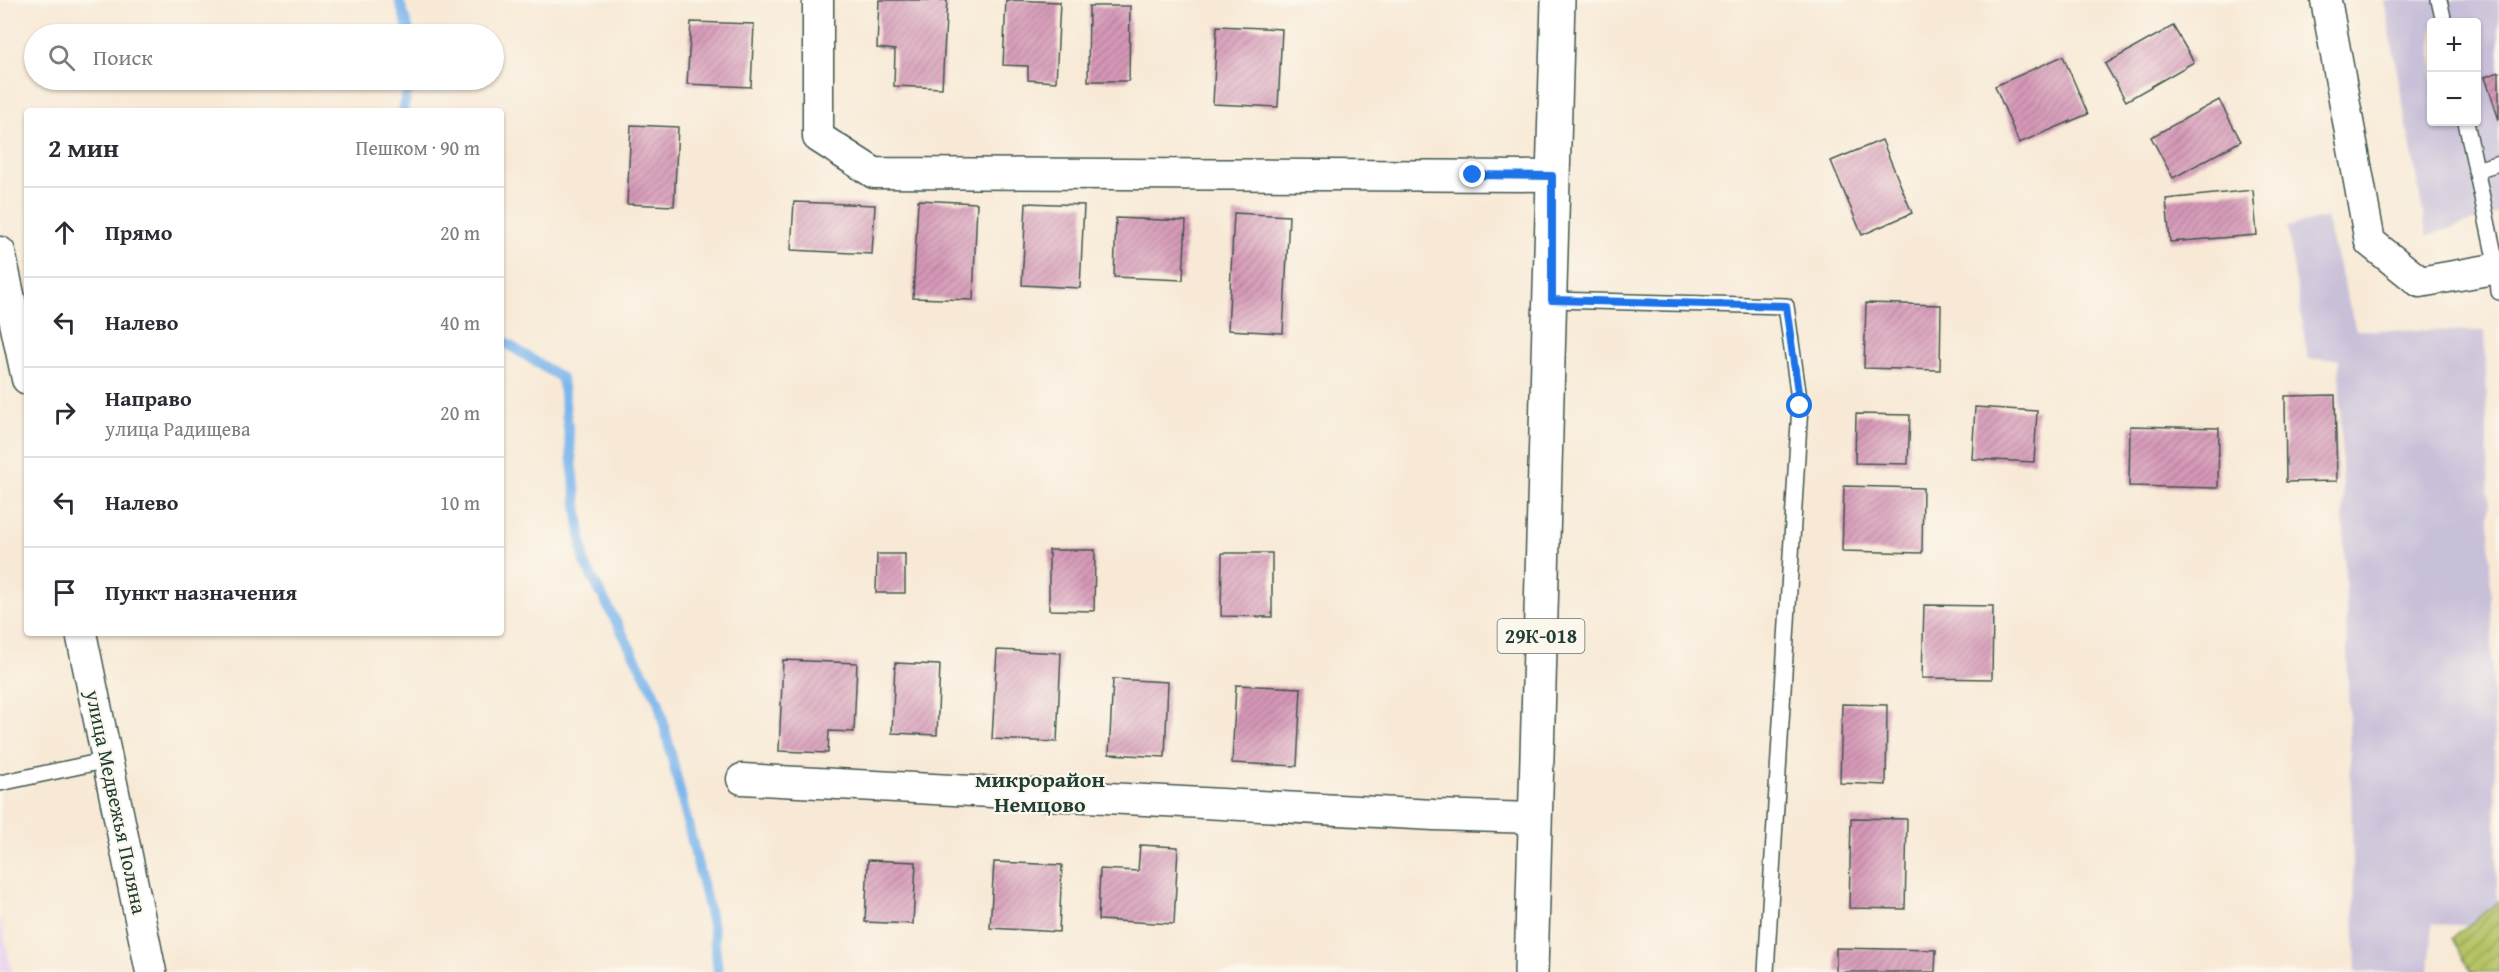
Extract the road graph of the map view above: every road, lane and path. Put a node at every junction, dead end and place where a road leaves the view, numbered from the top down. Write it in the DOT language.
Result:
graph roads {
  1 [pos="818,0"];
  2 [pos="1558,0"];
  3 [pos="2326,0"];
  4 [pos="2439,0"];
  5 [pos="2443,18"];
  6 [pos="2467,126"];
  7 [pos="2499,163"];
  8 [pos="2476,170"];
  9 [pos="1552,176"];
  10 [pos="0,252"];
  11 [pos="2498,276"];
  12 [pos="1552,300"];
  13 [pos="24,365"];
  14 [pos="82,636"];
  15 [pos="108,760"];
  16 [pos="742,779"];
  17 [pos="0,783"];
  18 [pos="1535,818"];
  19 [pos="151,972"];
  20 [pos="1531,972"];
  21 [pos="1766,972"];
  1 -- 9 [label="street"];
  2 -- 9 [label="main road"];
  3 -- 11 [label="street"];
  4 -- 5 [label="lane"];
  6 -- 8 [label="lane"];
  7 -- 8 [label="lane"];
  8 -- 11 [label="lane"];
  9 -- 12 [label="main road"];
  10 -- 13 [label="street"];
  12 -- 18 [label="main road, 29К-018"];
  12 -- 21 [label="lane"];
  14 -- 15 [label="street, улица Медвежья Поляна"];
  15 -- 17 [label="lane"];
  15 -- 19 [label="street, улица Медвежья Поляна"];
  16 -- 18 [label="street"];
  18 -- 20 [label="main road, 29К-018"];
}
